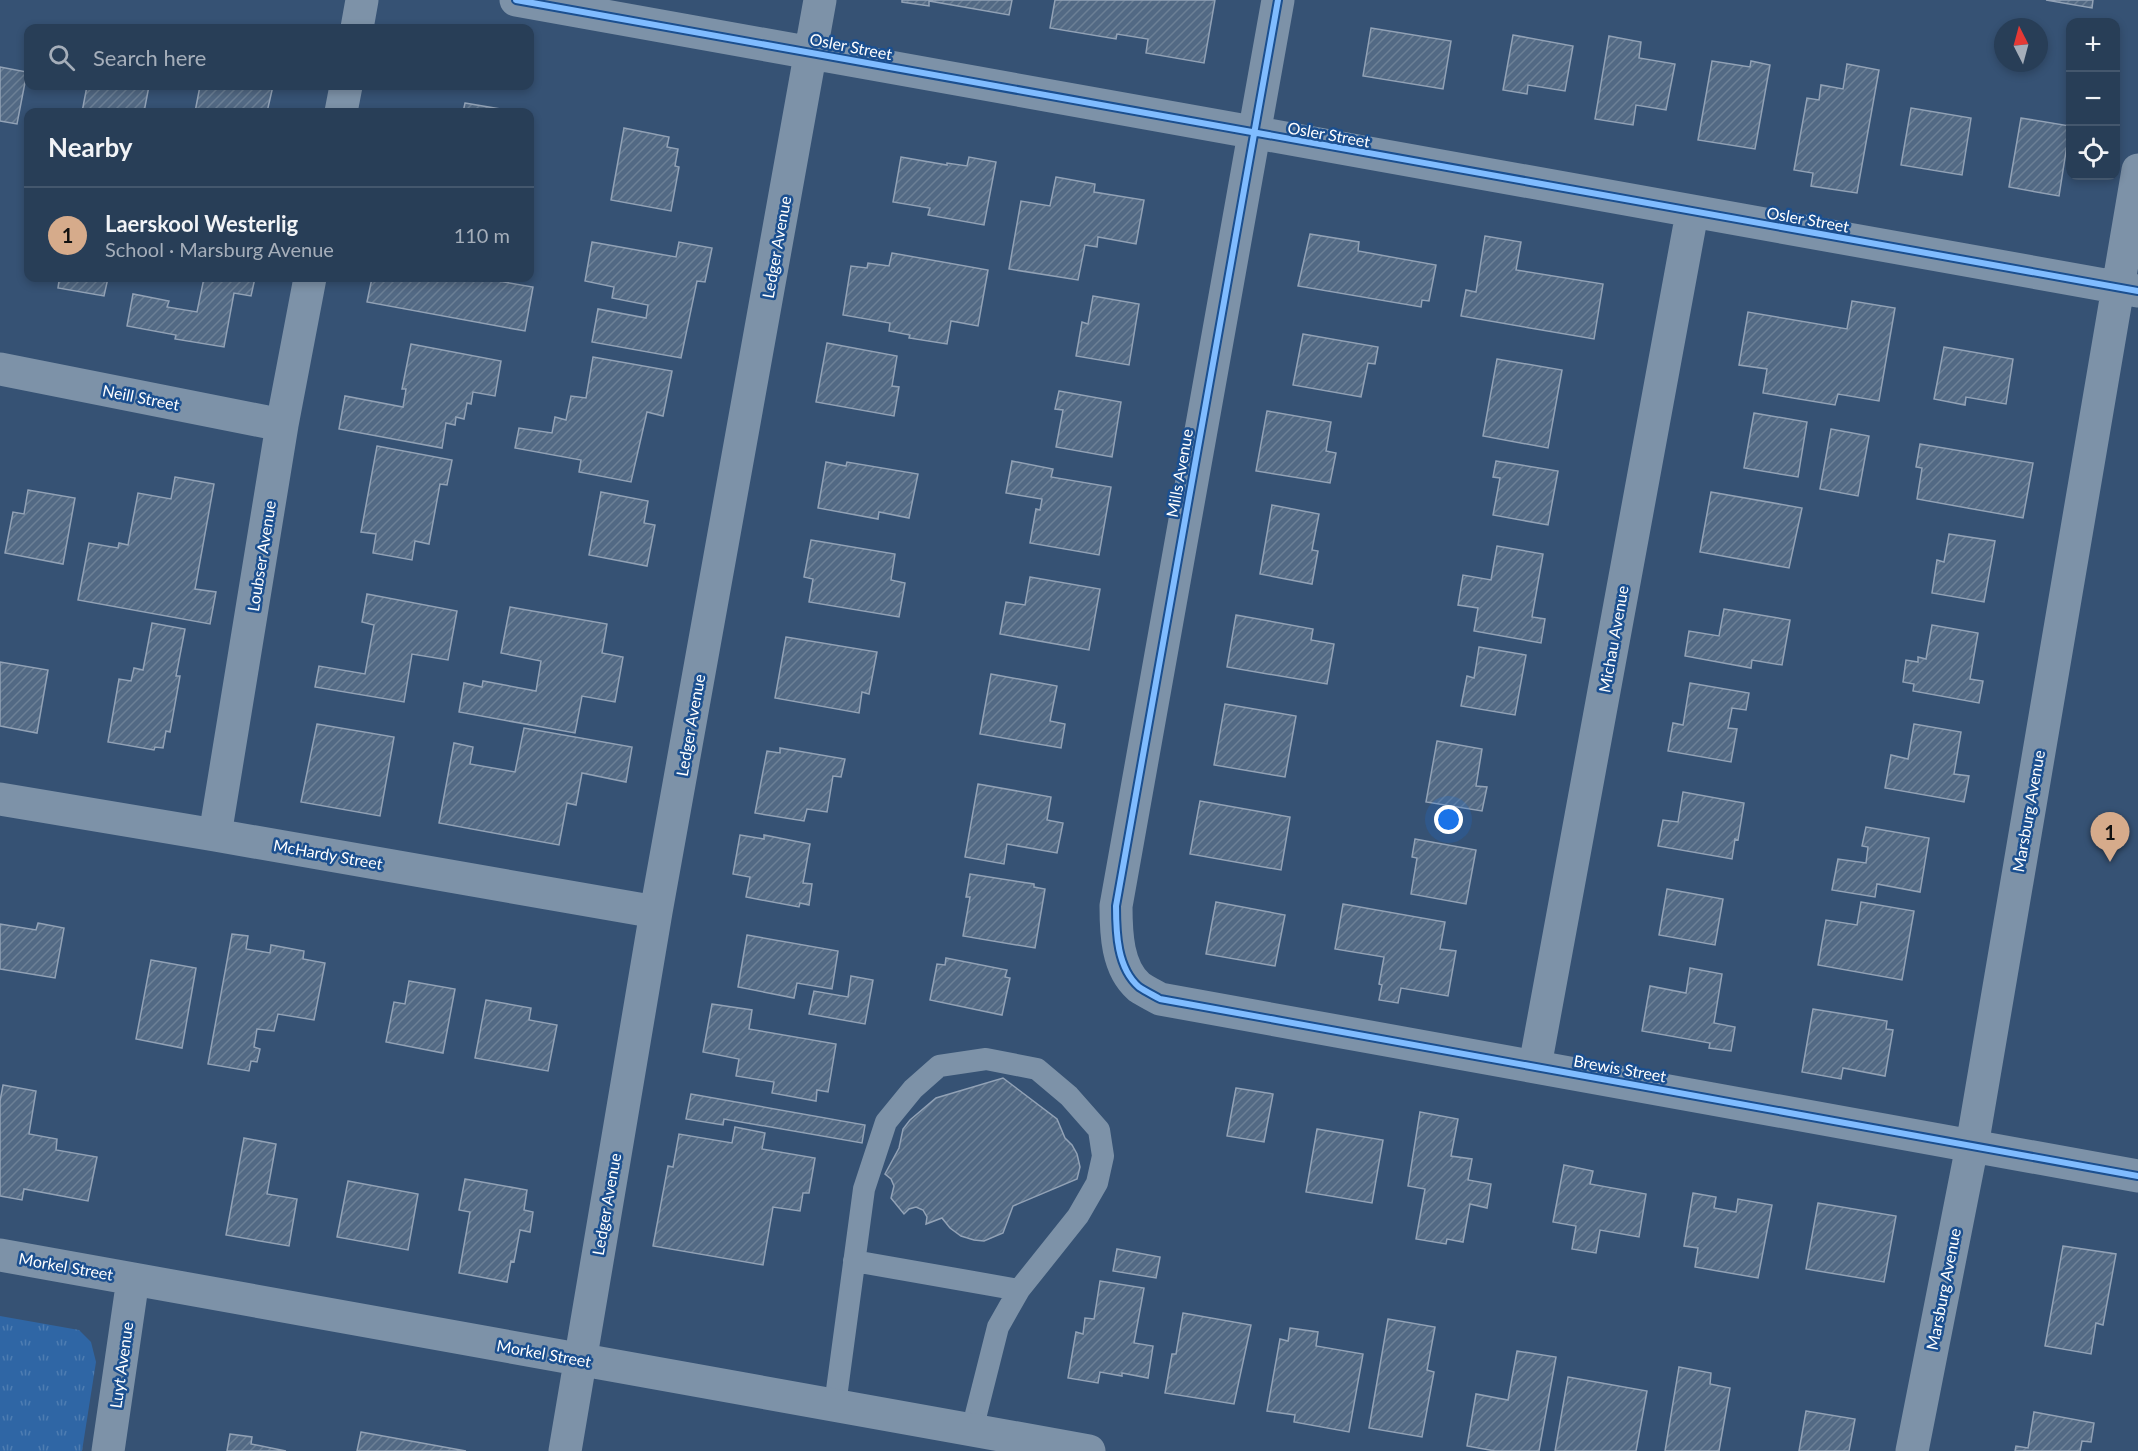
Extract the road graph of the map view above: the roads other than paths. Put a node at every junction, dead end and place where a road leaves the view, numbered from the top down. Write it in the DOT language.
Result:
graph roads {
  1 [pos="362,0"];
  2 [pos="516,0"];
  3 [pos="820,0"];
  4 [pos="1278,0"];
  5 [pos="358,24"];
  6 [pos="811,52"];
  7 [pos="345,90"];
  8 [pos="342,108"];
  9 [pos="1253,134"];
  10 [pos="2138,170"];
  11 [pos="1692,213"];
  12 [pos="309,282"];
  13 [pos="2128,290"];
  14 [pos="0,369"];
  15 [pos="282,425"];
  16 [pos="0,799"];
  17 [pos="215,834"];
  18 [pos="656,912"];
  19 [pos="1120,952"];
  20 [pos="1535,1066"];
  21 [pos="1972,1146"];
  22 [pos="2138,1176"];
  23 [pos="0,1255"];
  24 [pos="854,1261"];
  25 [pos="134,1278"];
  26 [pos="1019,1290"];
  27 [pos="580,1359"];
  28 [pos="835,1405"];
  29 [pos="972,1430"];
  30 [pos="108,1451"];
  31 [pos="566,1451"];
  32 [pos="1089,1451"];
  33 [pos="1912,1451"];
  1 -- 5 [label="street"];
  2 -- 6 [label="street, Osler Street"];
  3 -- 6 [label="street, Ledger Avenue"];
  4 -- 9 [label="street, Mills Avenue"];
  6 -- 9 [label="street, Osler Street"];
  6 -- 18 [label="street, Ledger Avenue"];
  7 -- 8 [label="street"];
  9 -- 11 [label="street, Osler Street"];
  9 -- 19 [label="street, Mills Avenue"];
  10 -- 13 [label="street, Marsburg Avenue"];
  11 -- 13 [label="street, Osler Street"];
  11 -- 20 [label="street, Michau Avenue"];
  12 -- 15 [label="street, Loubser Avenue"];
  13 -- 21 [label="street, Marsburg Avenue"];
  14 -- 15 [label="street, Neill Street"];
  15 -- 17 [label="street, Loubser Avenue"];
  16 -- 17 [label="street, McHardy Street"];
  17 -- 18 [label="street, McHardy Street"];
  18 -- 27 [label="street, Ledger Avenue"];
  19 -- 20 [label="street, Brewis Street"];
  20 -- 21 [label="street, Brewis Street"];
  21 -- 22 [label="street, Brewis Street"];
  21 -- 33 [label="street, Marsburg Avenue"];
  23 -- 25 [label="street, Morkel Street"];
  24 -- 26 [label="lane"];
  24 -- 26 [label="lane"];
  24 -- 28 [label="lane"];
  25 -- 27 [label="street, Morkel Street"];
  25 -- 30 [label="street, Luyt Avenue"];
  26 -- 29 [label="lane"];
  27 -- 28 [label="street, Morkel Street"];
  27 -- 31 [label="street, Ledger Avenue"];
  28 -- 29 [label="street, Morkel Street"];
  29 -- 32 [label="street, Morkel Street"];
}
